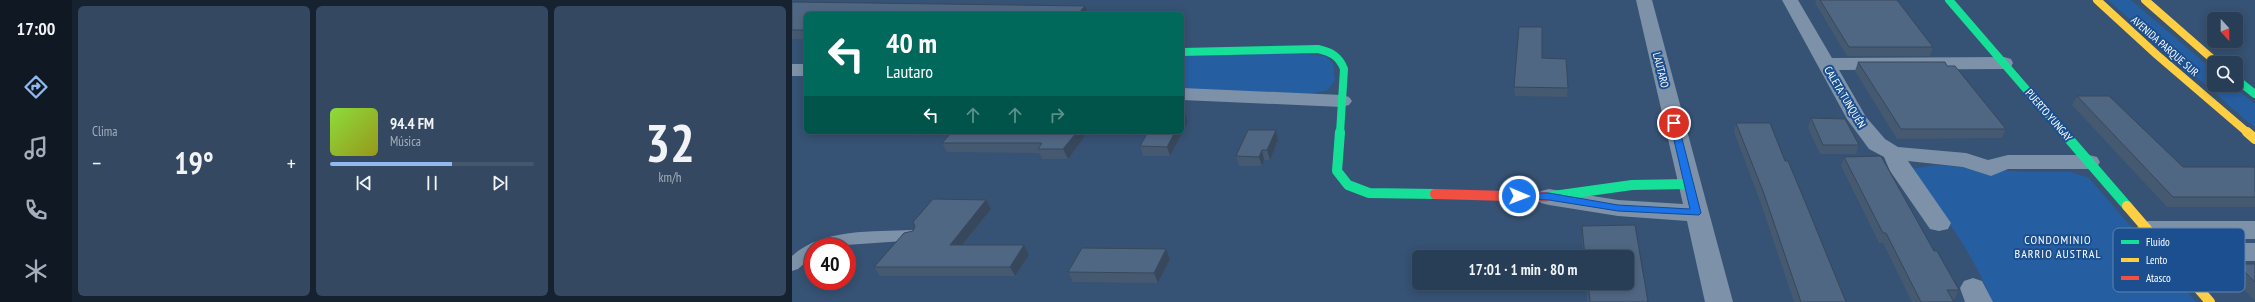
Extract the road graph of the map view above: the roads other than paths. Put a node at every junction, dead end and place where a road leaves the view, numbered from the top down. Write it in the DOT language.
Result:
graph roads {
  1 [pos="1644,0"];
  2 [pos="1790,0"];
  3 [pos="1949,0"];
  4 [pos="2097,0"];
  5 [pos="2145,0"];
  6 [pos="1184,52"];
  7 [pos="2208,56"];
  8 [pos="2004,63"];
  9 [pos="1825,64"];
  10 [pos="792,70"];
  11 [pos="804,70"];
  12 [pos="2243,85"];
  13 [pos="1184,94"];
  14 [pos="2255,94"];
  15 [pos="1342,100"];
  16 [pos="2255,139"];
  17 [pos="1893,153"];
  18 [pos="2089,162"];
  19 [pos="1689,184"];
  20 [pos="1549,196"];
  21 [pos="1696,213"];
  22 [pos="1939,223"];
  23 [pos="2146,228"];
  24 [pos="912,236"];
  25 [pos="856,239"];
  26 [pos="804,254"];
  27 [pos="792,265"];
  28 [pos="2201,292"];
  29 [pos="1719,302"];
  30 [pos="2210,302"];
  1 -- 19 [label="street, LAUTARO"];
  2 -- 9 [label="street, CALETA TUNQUÉN"];
  3 -- 8 [label="street, PUERTO YUNGAY"];
  4 -- 16 [label="street, AVENIDA PARQUE SUR"];
  5 -- 7 [label="street, AVENIDA PARQUE SUR"];
  6 -- 15 [label="street"];
  8 -- 9 [label="street"];
  8 -- 18 [label="street, PUERTO YUNGAY"];
  9 -- 17 [label="street, CALETA TUNQUÉN"];
  10 -- 11 [label="street"];
  12 -- 14 [label="street"];
  13 -- 15 [label="street"];
  15 -- 20 [label="street"];
  17 -- 18 [label="street"];
  17 -- 22 [label="street"];
  18 -- 23 [label="street, PUERTO YUNGAY"];
  19 -- 20 [label="street"];
  19 -- 21 [label="street, LAUTARO"];
  20 -- 21 [label="street"];
  21 -- 29 [label="street, LAUTARO"];
  24 -- 25 [label="lane"];
  26 -- 27 [label="lane"];
  28 -- 30 [label="street, PUERTO YUNGAY"];
}
